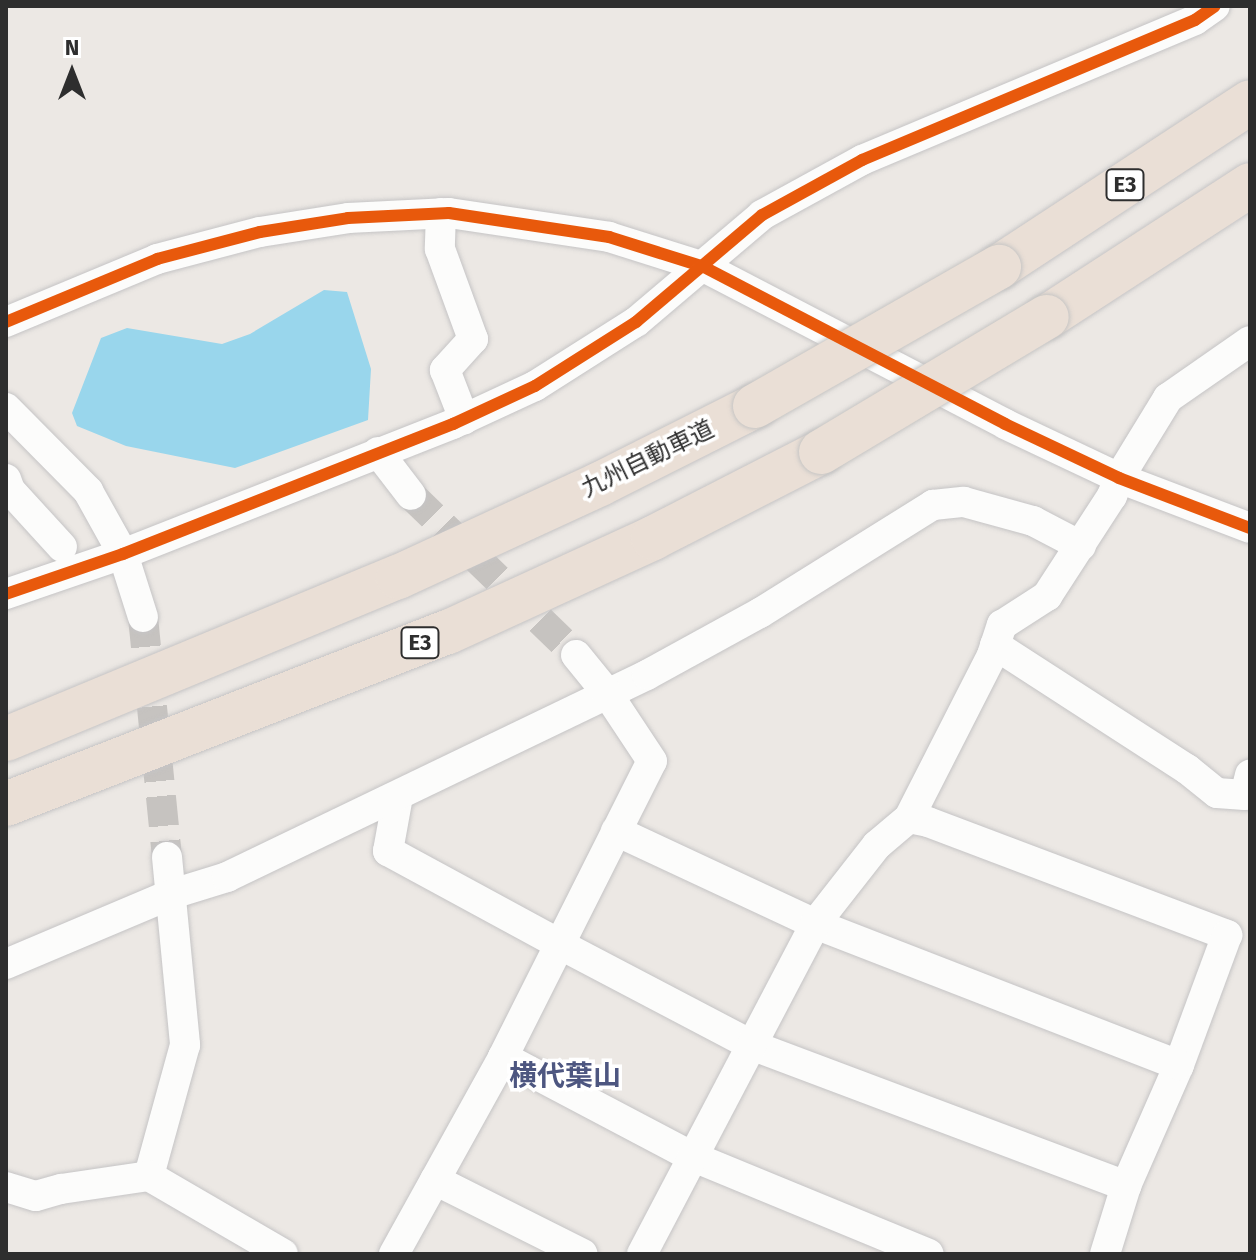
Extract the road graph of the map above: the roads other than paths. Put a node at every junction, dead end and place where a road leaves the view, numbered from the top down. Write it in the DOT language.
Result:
graph roads {
  1 [pos="1215,6"];
  2 [pos="1250,102"];
  3 [pos="1250,185"];
  4 [pos="441,213"];
  5 [pos="704,267"];
  6 [pos="6,322"];
  7 [pos="1250,341"];
  8 [pos="10,419"];
  9 [pos="464,419"];
  10 [pos="378,452"];
  11 [pos="1119,478"];
  12 [pos="6,479"];
  13 [pos="411,495"];
  14 [pos="1250,528"];
  15 [pos="1081,546"];
  16 [pos="62,547"];
  17 [pos="123,554"];
  18 [pos="6,594"];
  19 [pos="143,617"];
  20 [pos="995,645"];
  21 [pos="576,655"];
  22 [pos="607,693"];
  23 [pos="6,739"];
  24 [pos="1250,775"];
  25 [pos="398,796"];
  26 [pos="6,804"];
  27 [pos="909,818"];
  28 [pos="616,831"];
  29 [pos="167,857"];
  30 [pos="169,895"];
  31 [pos="815,924"];
  32 [pos="559,944"];
  33 [pos="6,964"];
  34 [pos="751,1045"];
  35 [pos="503,1057"];
  36 [pos="1179,1065"];
  37 [pos="691,1156"];
  38 [pos="149,1176"];
  39 [pos="435,1180"];
  40 [pos="1126,1186"];
  41 [pos="6,1187"];
  42 [pos="283,1254"];
  43 [pos="394,1254"];
  44 [pos="583,1254"];
  45 [pos="642,1254"];
  46 [pos="929,1254"];
  47 [pos="1105,1254"];
  1 -- 5 [label="street"];
  2 -- 23 [label="highway, 九州自動車道 / E3, bridge"];
  3 -- 26 [label="highway, E3, bridge"];
  4 -- 5 [label="street"];
  4 -- 6 [label="street"];
  4 -- 9 [label="street"];
  5 -- 9 [label="street"];
  5 -- 11 [label="street"];
  7 -- 11 [label="street"];
  8 -- 17 [label="street"];
  9 -- 10 [label="street"];
  10 -- 13 [label="street"];
  10 -- 17 [label="street"];
  11 -- 14 [label="street"];
  11 -- 15 [label="street"];
  12 -- 16 [label="street"];
  15 -- 20 [label="street"];
  15 -- 22 [label="street"];
  17 -- 18 [label="street"];
  17 -- 19 [label="street"];
  20 -- 24 [label="street"];
  20 -- 27 [label="street"];
  21 -- 22 [label="street"];
  22 -- 25 [label="street"];
  22 -- 28 [label="street"];
  25 -- 30 [label="street"];
  25 -- 32 [label="street"];
  27 -- 31 [label="street"];
  27 -- 36 [label="street"];
  28 -- 31 [label="street"];
  28 -- 32 [label="street"];
  29 -- 30 [label="street"];
  30 -- 33 [label="street"];
  30 -- 38 [label="street"];
  31 -- 34 [label="street"];
  31 -- 36 [label="street"];
  32 -- 34 [label="street"];
  32 -- 35 [label="street"];
  34 -- 37 [label="street"];
  34 -- 40 [label="street"];
  35 -- 37 [label="street"];
  35 -- 39 [label="street"];
  36 -- 40 [label="street"];
  37 -- 45 [label="street"];
  37 -- 46 [label="street"];
  38 -- 41 [label="street"];
  38 -- 42 [label="street"];
  39 -- 43 [label="street"];
  39 -- 44 [label="street"];
  40 -- 47 [label="street"];
}
